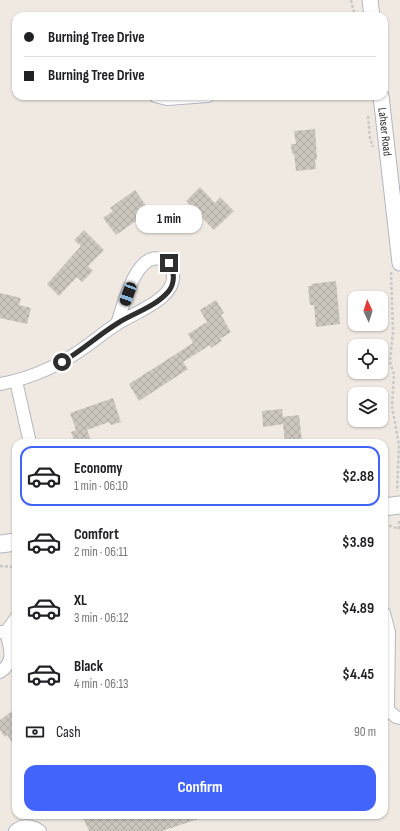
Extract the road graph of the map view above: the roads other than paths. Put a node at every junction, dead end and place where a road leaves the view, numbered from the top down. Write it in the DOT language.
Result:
graph roads {
  1 [pos="370,0"];
  2 [pos="372,12"];
  3 [pos="381,100"];
  4 [pos="395,266"];
  5 [pos="117,324"];
  6 [pos="16,381"];
  7 [pos="0,384"];
  8 [pos="29,439"];
  9 [pos="398,498"];
  10 [pos="388,504"];
  11 [pos="12,542"];
  12 [pos="0,544"];
  13 [pos="12,622"];
  14 [pos="388,628"];
  15 [pos="3,632"];
  16 [pos="0,672"];
  17 [pos="394,692"];
  18 [pos="388,706"];
  19 [pos="388,711"];
  20 [pos="400,718"];
  21 [pos="15,831"];
  22 [pos="40,831"];
  1 -- 2 [label="street"];
  3 -- 4 [label="street, Lahser Road"];
  5 -- 5 [label="street"];
  5 -- 6 [label="street"];
  6 -- 7 [label="street"];
  6 -- 8 [label="street"];
  9 -- 10 [label="main road"];
  11 -- 12 [label="main road"];
  13 -- 15 [label="street"];
  14 -- 17 [label="street"];
  15 -- 16 [label="street"];
  17 -- 18 [label="street"];
  19 -- 20 [label="street"];
  21 -- 22 [label="street"];
}
